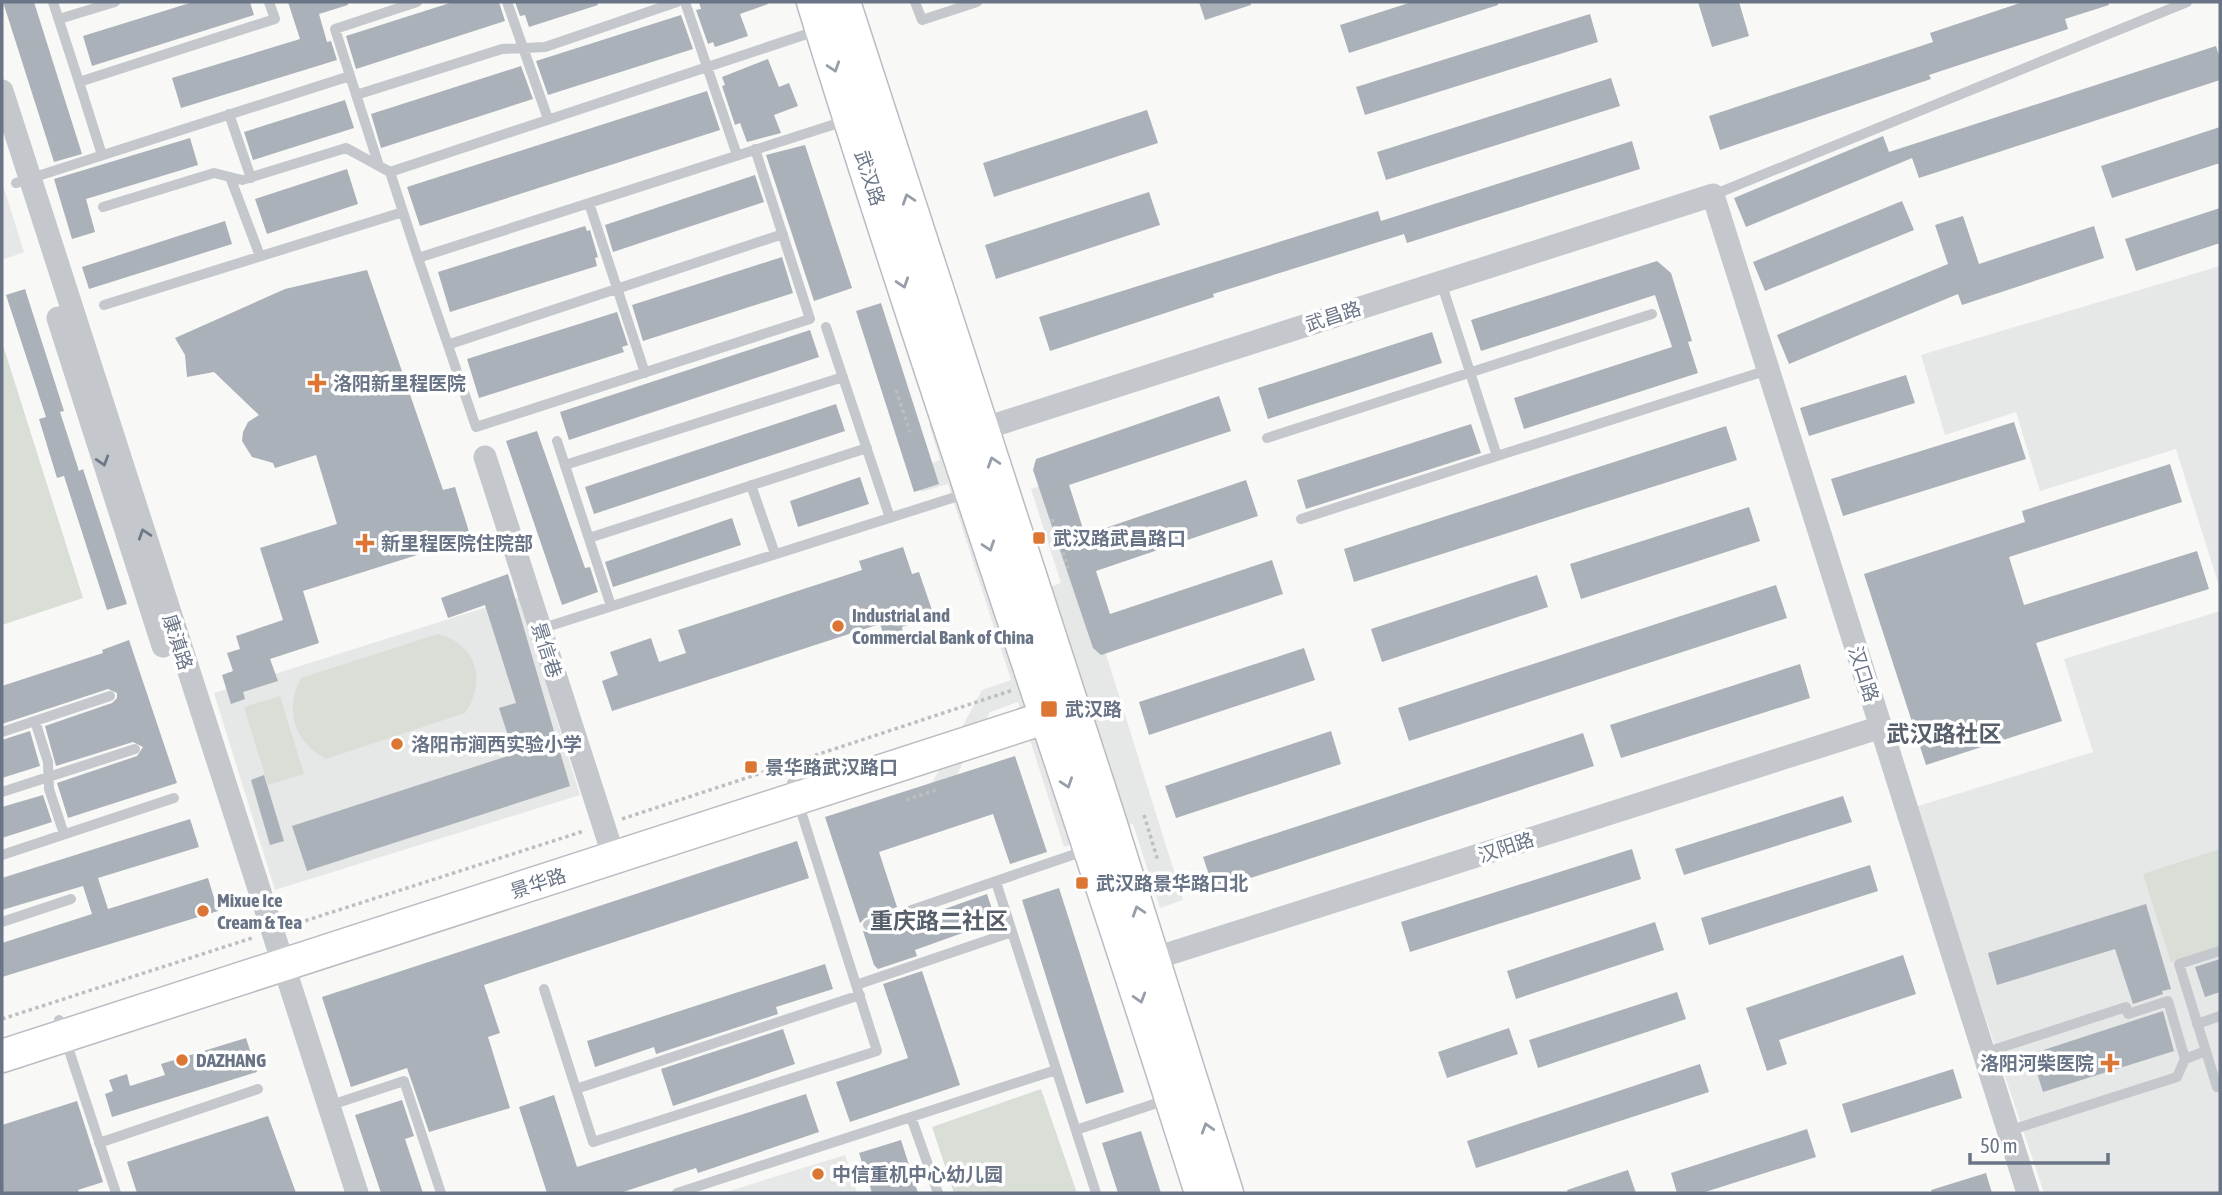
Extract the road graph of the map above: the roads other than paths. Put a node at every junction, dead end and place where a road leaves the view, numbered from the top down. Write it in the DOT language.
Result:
graph roads {
  1 [pos="53,2"];
  2 [pos="115,2"];
  3 [pos="270,2"];
  4 [pos="417,2"];
  5 [pos="507,2"];
  6 [pos="677,2"];
  7 [pos="685,2"];
  8 [pos="844,2"];
  9 [pos="915,2"];
  10 [pos="977,2"];
  11 [pos="2187,2"];
  12 [pos="649,6"];
  13 [pos="817,15"];
  14 [pos="59,19"];
  15 [pos="523,48"];
  16 [pos="707,67"];
  17 [pos="350,76"];
  18 [pos="79,82"];
  19 [pos="2,91"];
  20 [pos="356,95"];
  21 [pos="229,114"];
  22 [pos="850,119"];
  23 [pos="548,120"];
  24 [pos="2,138"];
  25 [pos="755,149"];
  26 [pos="102,155"];
  27 [pos="737,155"];
  28 [pos="379,166"];
  29 [pos="390,172"];
  30 [pos="230,177"];
  31 [pos="251,178"];
  32 [pos="23,181"];
  33 [pos="1713,195"];
  34 [pos="589,202"];
  35 [pos="103,207"];
  36 [pos="403,212"];
  37 [pos="783,234"];
  38 [pos="260,256"];
  39 [pos="418,258"];
  40 [pos="1441,282"];
  41 [pos="617,289"];
  42 [pos="104,304"];
  43 [pos="1652,314"];
  44 [pos="826,327"];
  45 [pos="450,344"];
  46 [pos="1768,370"];
  47 [pos="1470,372"];
  48 [pos="645,373"];
  49 [pos="843,377"];
  50 [pos="968,433"];
  51 [pos="1267,438"];
  52 [pos="557,441"];
  53 [pos="867,448"];
  54 [pos="1497,456"];
  55 [pos="485,457"];
  56 [pos="565,465"];
  57 [pos="751,485"];
  58 [pos="971,491"];
  59 [pos="890,518"];
  60 [pos="1301,519"];
  61 [pos="589,538"];
  62 [pos="775,555"];
  63 [pos="611,606"];
  64 [pos="540,629"];
  65 [pos="110,696"];
  66 [pos="1052,700"];
  67 [pos="36,721"];
  68 [pos="1881,727"];
  69 [pos="2,732"];
  70 [pos="135,749"];
  71 [pos="49,777"];
  72 [pos="795,791"];
  73 [pos="2,792"];
  74 [pos="174,798"];
  75 [pos="606,833"];
  76 [pos="64,834"];
  77 [pos="1090,849"];
  78 [pos="2,855"];
  79 [pos="996,882"];
  80 [pos="71,899"];
  81 [pos="2,922"];
  82 [pos="868,925"];
  83 [pos="1012,932"];
  84 [pos="271,951"];
  85 [pos="2220,951"];
  86 [pos="1142,962"];
  87 [pos="544,989"];
  88 [pos="858,990"];
  89 [pos="2220,1016"];
  90 [pos="2197,1024"];
  91 [pos="62,1028"];
  92 [pos="2,1038"];
  93 [pos="2206,1051"];
  94 [pos="1984,1053"];
  95 [pos="2,1056"];
  96 [pos="2185,1059"];
  97 [pos="1056,1070"];
  98 [pos="2220,1086"];
  99 [pos="258,1089"];
  100 [pos="576,1089"];
  101 [pos="1171,1098"];
  102 [pos="328,1106"];
  103 [pos="912,1117"];
  104 [pos="1076,1130"];
  105 [pos="2008,1131"];
  106 [pos="99,1143"];
  107 [pos="116,1193"];
  108 [pos="345,1193"];
  109 [pos="357,1193"];
  110 [pos="441,1193"];
  111 [pos="677,1193"];
  112 [pos="938,1193"];
  113 [pos="1096,1193"];
  114 [pos="1201,1193"];
  115 [pos="1227,1193"];
  116 [pos="2028,1193"];
  1 -- 14 [label="lane"];
  2 -- 14 [label="lane"];
  3 -- 18 [label="lane"];
  4 -- 17 [label="lane"];
  5 -- 15 [label="lane"];
  6 -- 12 [label="lane"];
  7 -- 16 [label="lane"];
  50 -- 8 [label="main road, 武汉路, one-way"];
  9 -- 10 [label="lane"];
  11 -- 33 [label="lane"];
  12 -- 15 [label="lane"];
  13 -- 16 [label="lane"];
  13 -- 22 [label="main road, 武汉路, one-way"];
  14 -- 18 [label="lane"];
  15 -- 20 [label="lane"];
  15 -- 23 [label="lane"];
  16 -- 23 [label="lane"];
  16 -- 27 [label="lane"];
  17 -- 20 [label="lane"];
  17 -- 21 [label="lane"];
  18 -- 26 [label="lane"];
  19 -- 32 [label="street, 康滇路"];
  20 -- 28 [label="lane"];
  21 -- 26 [label="lane"];
  21 -- 31 [label="lane"];
  22 -- 25 [label="lane"];
  22 -- 50 [label="main road, 武汉路, one-way"];
  23 -- 29 [label="lane"];
  24 -- 32 [label="street, 康滇路"];
  25 -- 27 [label="lane"];
  25 -- 37 [label="lane"];
  26 -- 32 [label="lane"];
  27 -- 34 [label="lane"];
  28 -- 29 [label="lane"];
  28 -- 31 [label="lane"];
  29 -- 36 [label="lane"];
  30 -- 31 [label="lane"];
  30 -- 35 [label="lane"];
  30 -- 38 [label="lane"];
  32 -- 84 [label="street, 康滇路"];
  33 -- 40 [label="street, 武昌路"];
  33 -- 46 [label="street, 汉口路"];
  34 -- 39 [label="lane"];
  34 -- 41 [label="lane"];
  36 -- 38 [label="lane"];
  36 -- 39 [label="lane"];
  37 -- 41 [label="lane"];
  37 -- 48 [label="lane"];
  38 -- 42 [label="lane"];
  39 -- 45 [label="lane"];
  40 -- 47 [label="lane"];
  40 -- 50 [label="street, 武昌路"];
  41 -- 45 [label="lane"];
  41 -- 48 [label="lane"];
  43 -- 47 [label="lane"];
  44 -- 49 [label="lane"];
  45 -- 48 [label="lane"];
  46 -- 54 [label="lane"];
  46 -- 68 [label="street, 汉口路"];
  47 -- 51 [label="lane"];
  47 -- 54 [label="lane"];
  49 -- 53 [label="lane"];
  49 -- 56 [label="lane"];
  50 -- 58 [label="main road, 武汉路"];
  66 -- 50 [label="main road, 武汉路, one-way"];
  52 -- 56 [label="lane"];
  53 -- 57 [label="lane"];
  53 -- 59 [label="lane"];
  54 -- 60 [label="lane"];
  55 -- 64 [label="street, 景信巷"];
  56 -- 61 [label="lane"];
  57 -- 61 [label="lane"];
  57 -- 62 [label="lane"];
  58 -- 59 [label="lane"];
  58 -- 66 [label="main road, 武汉路, one-way"];
  59 -- 62 [label="lane"];
  61 -- 63 [label="lane"];
  62 -- 63 [label="lane"];
  63 -- 64 [label="lane"];
  64 -- 75 [label="street, 景信巷"];
  65 -- 67 [label="lane"];
  66 -- 72 [label="main road, 景华路"];
  66 -- 77 [label="main road, 武汉路, one-way"];
  86 -- 66 [label="main road, 武汉路, one-way"];
  67 -- 69 [label="lane"];
  67 -- 71 [label="lane"];
  68 -- 86 [label="street, 汉阳路"];
  68 -- 94 [label="street, 汉口路"];
  70 -- 71 [label="lane"];
  71 -- 73 [label="lane"];
  71 -- 76 [label="lane"];
  72 -- 75 [label="main road, 景华路"];
  72 -- 84 [label="main road, 景华路"];
  72 -- 88 [label="lane"];
  74 -- 76 [label="lane"];
  75 -- 84 [label="main road, 景华路"];
  76 -- 78 [label="lane"];
  77 -- 79 [label="lane"];
  77 -- 86 [label="main road, 武汉路"];
  79 -- 82 [label="lane"];
  79 -- 83 [label="lane"];
  80 -- 81 [label="lane"];
  83 -- 88 [label="lane"];
  83 -- 97 [label="lane"];
  84 -- 91 [label="main road, 景华路"];
  84 -- 102 [label="street, 康滇路"];
  84 -- 108 [label="street, 康滇路"];
  85 -- 90 [label="lane"];
  86 -- 101 [label="main road, 武汉路, one-way"];
  115 -- 86 [label="main road, 武汉路, one-way"];
  87 -- 100 [label="lane"];
  88 -- 100 [label="lane"];
  88 -- 100 [label="lane"];
  89 -- 90 [label="lane"];
  90 -- 93 [label="lane"];
  91 -- 92 [label="main road, 景华路"];
  91 -- 95 [label="main road, 景华路"];
  91 -- 106 [label="lane"];
  93 -- 96 [label="lane"];
  93 -- 98 [label="lane"];
  94 -- 96 [label="lane"];
  94 -- 105 [label="street, 汉口路"];
  96 -- 105 [label="lane"];
  97 -- 103 [label="lane"];
  97 -- 104 [label="lane"];
  99 -- 106 [label="lane"];
  101 -- 104 [label="lane"];
  101 -- 114 [label="main road, 武汉路"];
  102 -- 109 [label="street, 康滇路"];
  102 -- 110 [label="lane"];
  103 -- 111 [label="lane"];
  103 -- 112 [label="lane"];
  104 -- 113 [label="lane"];
  105 -- 116 [label="street, 汉口路"];
  106 -- 107 [label="lane"];
}
